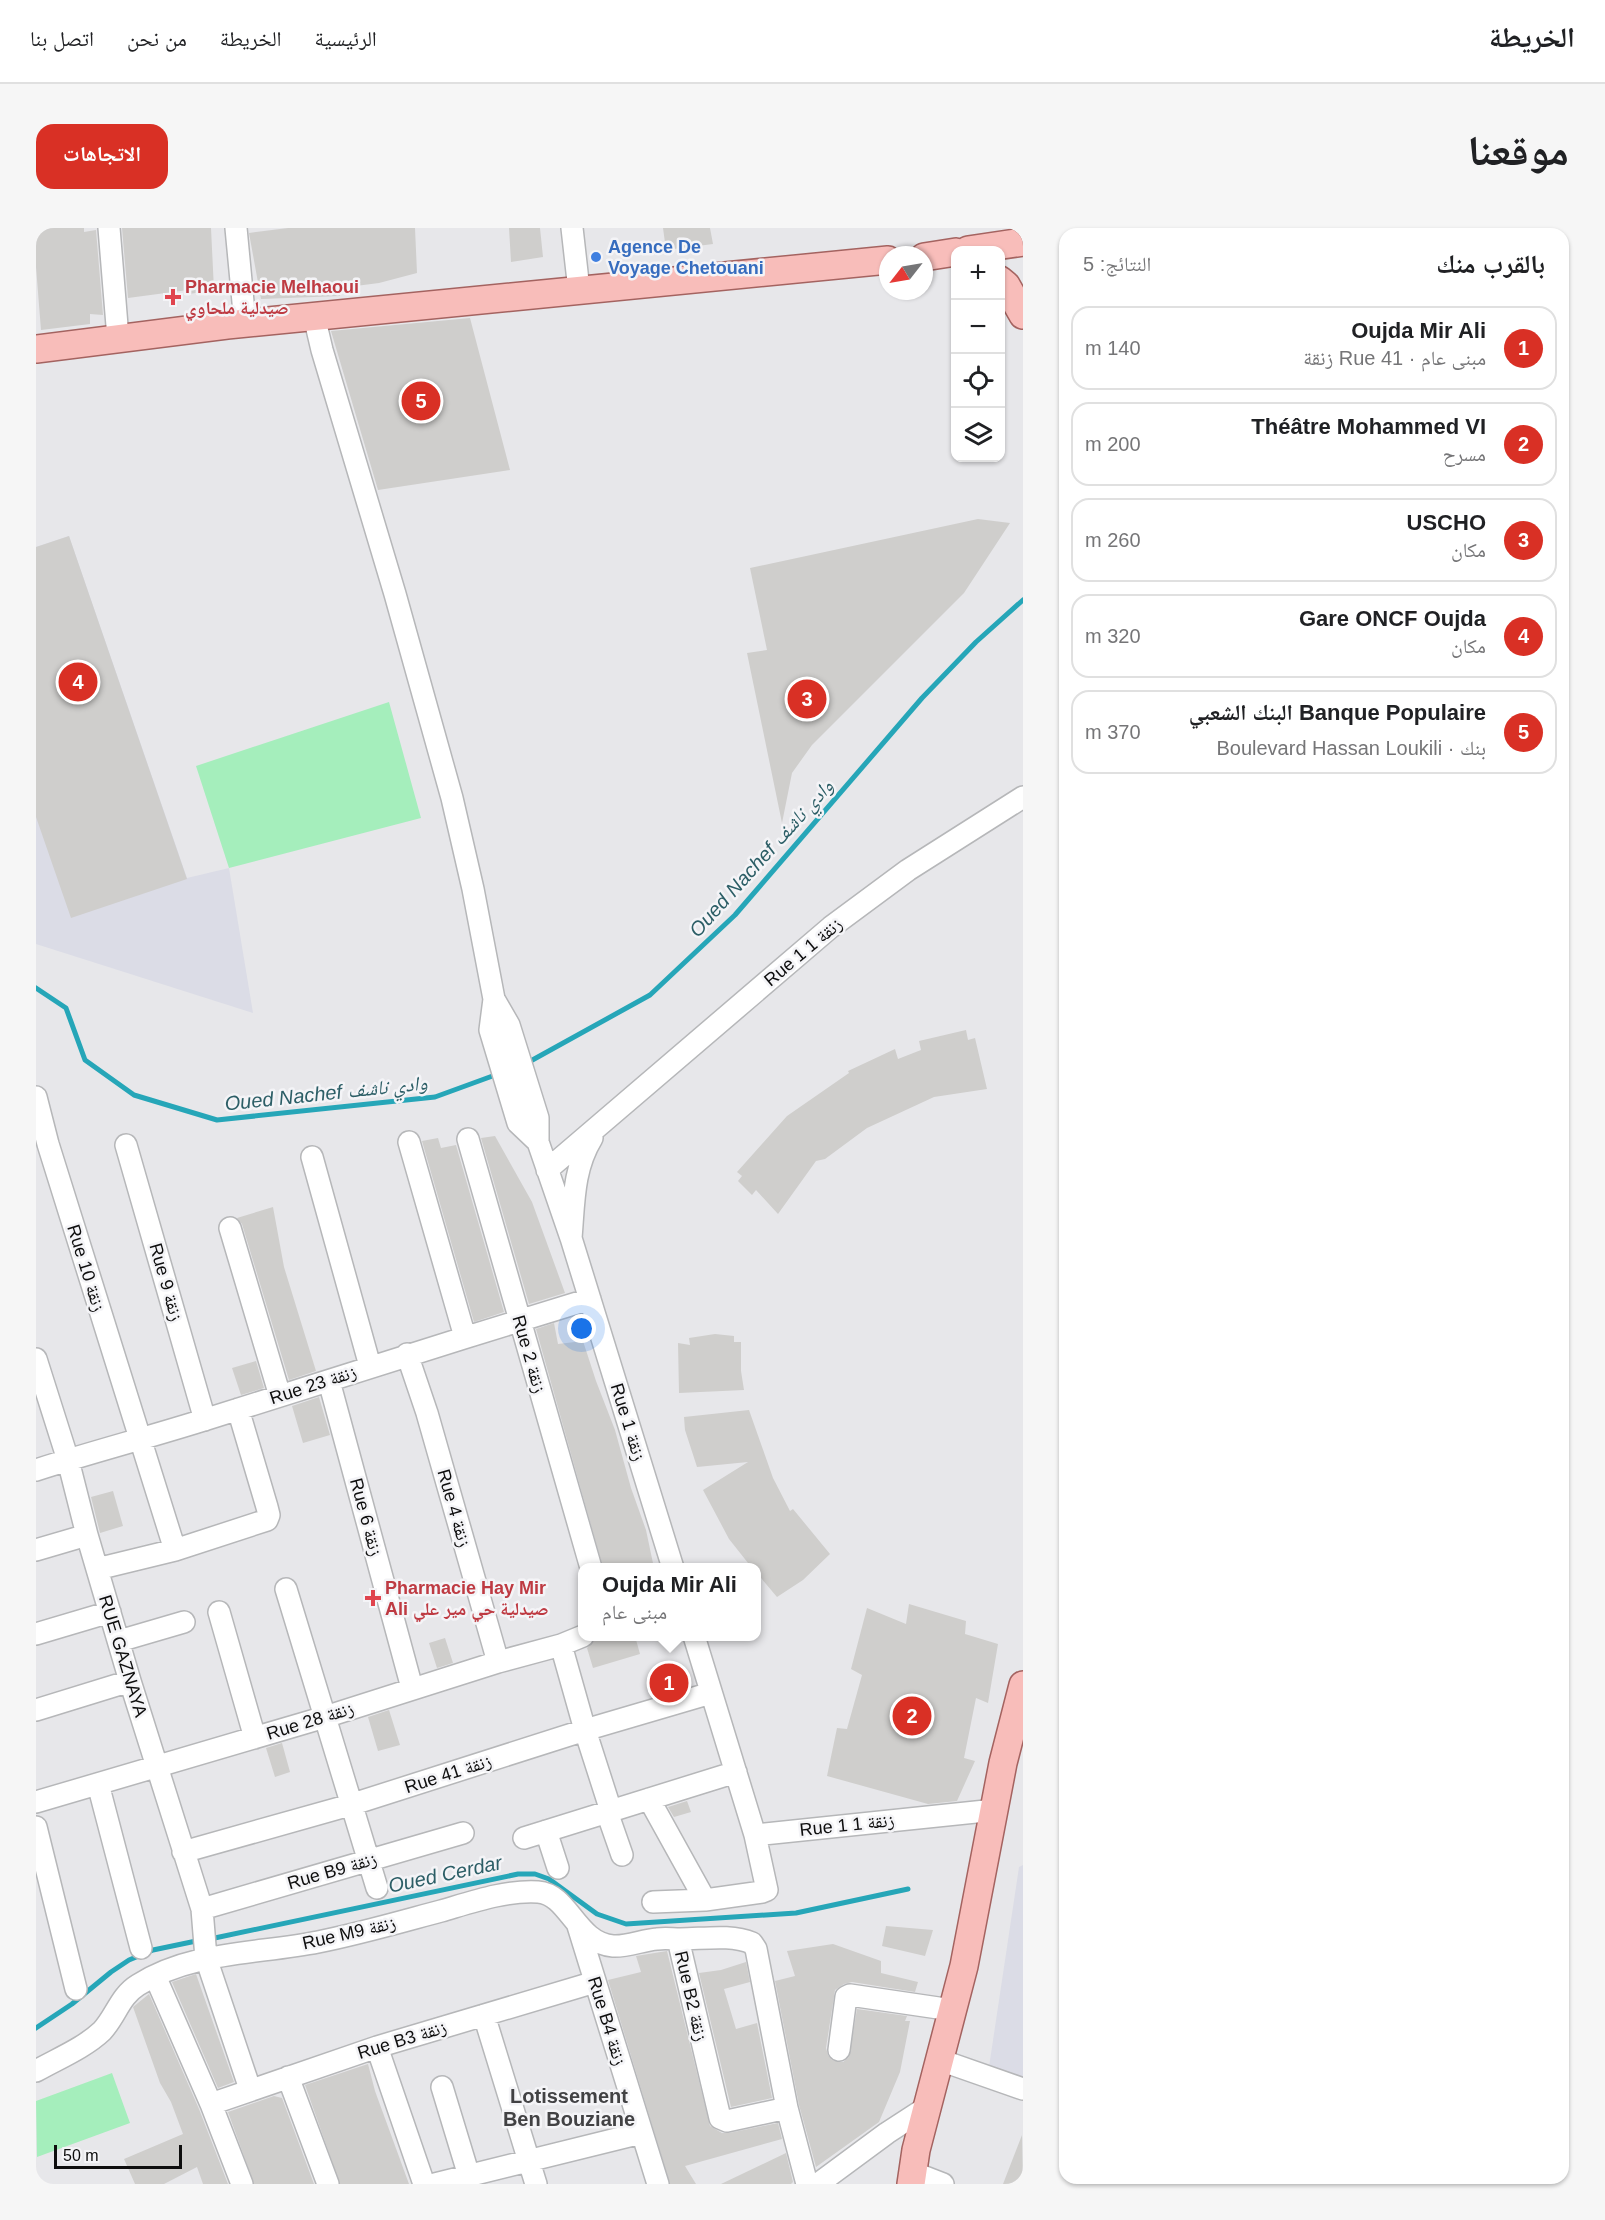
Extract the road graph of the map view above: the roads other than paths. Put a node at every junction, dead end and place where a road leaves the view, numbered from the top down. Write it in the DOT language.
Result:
graph roads {
  1 [pos="109,228"];
  2 [pos="236,228"];
  3 [pos="572,228"];
  4 [pos="1023,242"];
  5 [pos="996,246"];
  6 [pos="879,261"];
  7 [pos="1005,284"];
  8 [pos="579,290"];
  9 [pos="1023,315"];
  10 [pos="314,316"];
  11 [pos="245,323"];
  12 [pos="118,338"];
  13 [pos="36,349"];
  14 [pos="1023,797"];
  15 [pos="36,1097"];
  16 [pos="599,1127"];
  17 [pos="468,1140"];
  18 [pos="410,1142"];
  19 [pos="126,1145"];
  20 [pos="312,1157"];
  21 [pos="547,1170"];
  22 [pos="230,1228"];
  23 [pos="572,1238"];
  24 [pos="583,1276"];
  25 [pos="590,1299"];
  26 [pos="519,1320"];
  27 [pos="465,1336"];
  28 [pos="407,1354"];
  29 [pos="36,1359"];
  30 [pos="370,1366"];
  31 [pos="329,1381"];
  32 [pos="280,1396"];
  33 [pos="238,1409"];
  34 [pos="205,1420"];
  35 [pos="139,1438"];
  36 [pos="68,1460"];
  37 [pos="36,1470"];
  38 [pos="87,1535"];
  39 [pos="36,1550"];
  40 [pos="175,1550"];
  41 [pos="590,1563"];
  42 [pos="671,1563"];
  43 [pos="97,1569"];
  44 [pos="286,1589"];
  45 [pos="110,1612"];
  46 [pos="219,1612"];
  47 [pos="184,1622"];
  48 [pos="36,1634"];
  49 [pos="578,1638"];
  50 [pos="119,1641"];
  51 [pos="695,1641"];
  52 [pos="561,1645"];
  53 [pos="498,1662"];
  54 [pos="130,1681"];
  55 [pos="412,1688"];
  56 [pos="711,1693"];
  57 [pos="1021,1699"];
  58 [pos="36,1710"];
  59 [pos="325,1717"];
  60 [pos="585,1730"];
  61 [pos="255,1738"];
  62 [pos="157,1767"];
  63 [pos="736,1772"];
  64 [pos="98,1784"];
  65 [pos="649,1799"];
  66 [pos="36,1802"];
  67 [pos="351,1805"];
  68 [pos="609,1811"];
  69 [pos="993,1821"];
  70 [pos="36,1827"];
  71 [pos="546,1831"];
  72 [pos="463,1833"];
  73 [pos="755,1835"];
  74 [pos="524,1838"];
  75 [pos="183,1852"];
  76 [pos="622,1855"];
  77 [pos="369,1861"];
  78 [pos="558,1868"];
  79 [pos="377,1888"];
  80 [pos="705,1900"];
  81 [pos="653,1902"];
  82 [pos="202,1909"];
  83 [pos="578,1926"];
  84 [pos="678,1939"];
  85 [pos="141,1948"];
  86 [pos="205,1948"];
  87 [pos="155,1976"];
  88 [pos="595,1982"];
  89 [pos="76,1989"];
  90 [pos="952,2010"];
  91 [pos="484,2015"];
  92 [pos="377,2047"];
  93 [pos="839,2050"];
  94 [pos="940,2060"];
  95 [pos="36,2071"];
  96 [pos="288,2077"];
  97 [pos="442,2087"];
  98 [pos="1023,2089"];
  99 [pos="250,2090"];
  100 [pos="211,2104"];
  101 [pos="927,2107"];
  102 [pos="787,2108"];
  103 [pos="641,2133"];
  104 [pos="528,2160"];
  105 [pos="469,2176"];
  106 [pos="912,2178"];
  107 [pos="242,2184"];
  108 [pos="328,2184"];
  109 [pos="424,2184"];
  110 [pos="435,2184"];
  111 [pos="536,2184"];
  112 [pos="658,2184"];
  113 [pos="807,2184"];
  114 [pos="818,2184"];
  115 [pos="943,2184"];
  1 -- 12 [label="street"];
  2 -- 11 [label="street"];
  3 -- 8 [label="street"];
  4 -- 5 [label="main road"];
  6 -- 8 [label="main road"];
  7 -- 9 [label="main road"];
  8 -- 10 [label="main road"];
  10 -- 11 [label="main road"];
  10 -- 21 [label="street"];
  11 -- 12 [label="main road"];
  12 -- 13 [label="main road"];
  14 -- 16 [label="street, Rue 1 زنقة 1"];
  15 -- 35 [label="street, Rue 10 زنقة"];
  16 -- 21 [label="street, Rue 1 زنقة 1"];
  16 -- 23 [label="street, Rue 1 زنقة 1"];
  17 -- 26 [label="street, Rue 2 زنقة"];
  18 -- 27 [label="street"];
  19 -- 34 [label="street, Rue 9 زنقة"];
  20 -- 30 [label="street"];
  21 -- 23 [label="street"];
  22 -- 32 [label="street"];
  23 -- 24 [label="street, Rue 1 زنقة 1"];
  24 -- 25 [label="street, Rue زنقة 1"];
  25 -- 26 [label="street, Rue 23 زنقة"];
  25 -- 42 [label="street, Rue زنقة 1"];
  26 -- 27 [label="street, Rue 23 زنقة"];
  26 -- 41 [label="street, Rue 2 زنقة"];
  27 -- 28 [label="street, Rue 23 زنقة"];
  28 -- 30 [label="street, Rue 23 زنقة"];
  28 -- 53 [label="street, Rue 4 زنقة"];
  29 -- 36 [label="street, RUE GAZNAYA"];
  30 -- 31 [label="street, Rue 23 زنقة"];
  31 -- 32 [label="street, Rue 23 زنقة"];
  31 -- 55 [label="street, Rue 6 زنقة"];
  32 -- 33 [label="street, Rue 23 زنقة"];
  33 -- 34 [label="street, Rue 23 زنقة"];
  33 -- 40 [label="street"];
  34 -- 35 [label="street, Rue 23 زنقة"];
  35 -- 36 [label="street, Rue 23 زنقة"];
  35 -- 40 [label="street, Rue 10 زنقة"];
  36 -- 37 [label="street, Rue 23 زنقة"];
  36 -- 38 [label="street, RUE GAZNAYA"];
  38 -- 39 [label="street"];
  38 -- 43 [label="street, RUE GAZNAYA"];
  40 -- 43 [label="street"];
  43 -- 45 [label="street, RUE GAZNAYA"];
  44 -- 59 [label="street"];
  45 -- 48 [label="street"];
  45 -- 50 [label="street, RUE GAZNAYA"];
  46 -- 61 [label="street"];
  47 -- 50 [label="street"];
  49 -- 52 [label="street, Rue 28 زنقة"];
  50 -- 54 [label="street, RUE GAZNAYA"];
  51 -- 56 [label="street"];
  52 -- 53 [label="street, Rue 28 زنقة"];
  52 -- 60 [label="street"];
  53 -- 55 [label="street, Rue 28 زنقة"];
  54 -- 58 [label="street"];
  54 -- 62 [label="street, RUE GAZNAYA"];
  55 -- 59 [label="street, Rue 28 زنقة"];
  56 -- 60 [label="street, Rue 41 زنقة"];
  56 -- 63 [label="street"];
  57 -- 69 [label="main road"];
  59 -- 61 [label="street, Rue 28 زنقة"];
  59 -- 67 [label="street"];
  60 -- 67 [label="street, Rue 41 زنقة"];
  60 -- 68 [label="street"];
  61 -- 62 [label="street, Rue 28 زنقة"];
  62 -- 64 [label="street, Rue 28 زنقة"];
  62 -- 75 [label="street, RUE GAZNAYA"];
  63 -- 65 [label="street"];
  63 -- 73 [label="street"];
  64 -- 66 [label="street, Rue 28 زنقة"];
  64 -- 85 [label="street"];
  65 -- 68 [label="street"];
  65 -- 80 [label="street"];
  67 -- 75 [label="street, Rue 41 زنقة"];
  67 -- 77 [label="street"];
  68 -- 71 [label="street"];
  68 -- 76 [label="street"];
  69 -- 73 [label="street, Rue 1 زنقة 1"];
  69 -- 90 [label="main road"];
  70 -- 89 [label="street"];
  71 -- 74 [label="street"];
  71 -- 78 [label="street"];
  72 -- 77 [label="street, Rue B9 زنقة"];
  73 -- 80 [label="street"];
  75 -- 82 [label="street, RUE GAZNAYA"];
  77 -- 79 [label="street"];
  77 -- 82 [label="street, Rue B9 زنقة"];
  80 -- 81 [label="street"];
  82 -- 86 [label="street, RUE GAZNAYA"];
  83 -- 84 [label="street, Rue M9 زنقة"];
  83 -- 86 [label="street, Rue M9 زنقة"];
  83 -- 88 [label="street, Rue B4 زنقة"];
  84 -- 102 [label="street, Rue B2 زنقة"];
  84 -- 102 [label="street, Rue B2 زنقة"];
  86 -- 87 [label="street, Rue M9 زنقة"];
  86 -- 99 [label="street, RUE GAZNAYA"];
  87 -- 95 [label="street, Rue M9 زنقة"];
  87 -- 100 [label="street"];
  88 -- 91 [label="street, Rue B3 زنقة"];
  88 -- 103 [label="street, Rue B4 زنقة"];
  90 -- 93 [label="street"];
  90 -- 94 [label="main road"];
  91 -- 92 [label="street, Rue B3 زنقة"];
  91 -- 104 [label="street"];
  92 -- 96 [label="street, Rue B3 زنقة"];
  92 -- 109 [label="street"];
  94 -- 98 [label="street"];
  94 -- 101 [label="main road"];
  96 -- 99 [label="street, Rue B3 زنقة"];
  96 -- 108 [label="street"];
  97 -- 105 [label="street"];
  99 -- 100 [label="street, Rue B3 زنقة"];
  100 -- 107 [label="street"];
  101 -- 106 [label="main road"];
  101 -- 114 [label="street"];
  102 -- 113 [label="street, Rue B2 زنقة"];
  103 -- 104 [label="street"];
  103 -- 112 [label="street, Rue B4 زنقة"];
  104 -- 105 [label="street"];
  104 -- 111 [label="street"];
  105 -- 110 [label="street"];
  106 -- 115 [label="street"];
}
